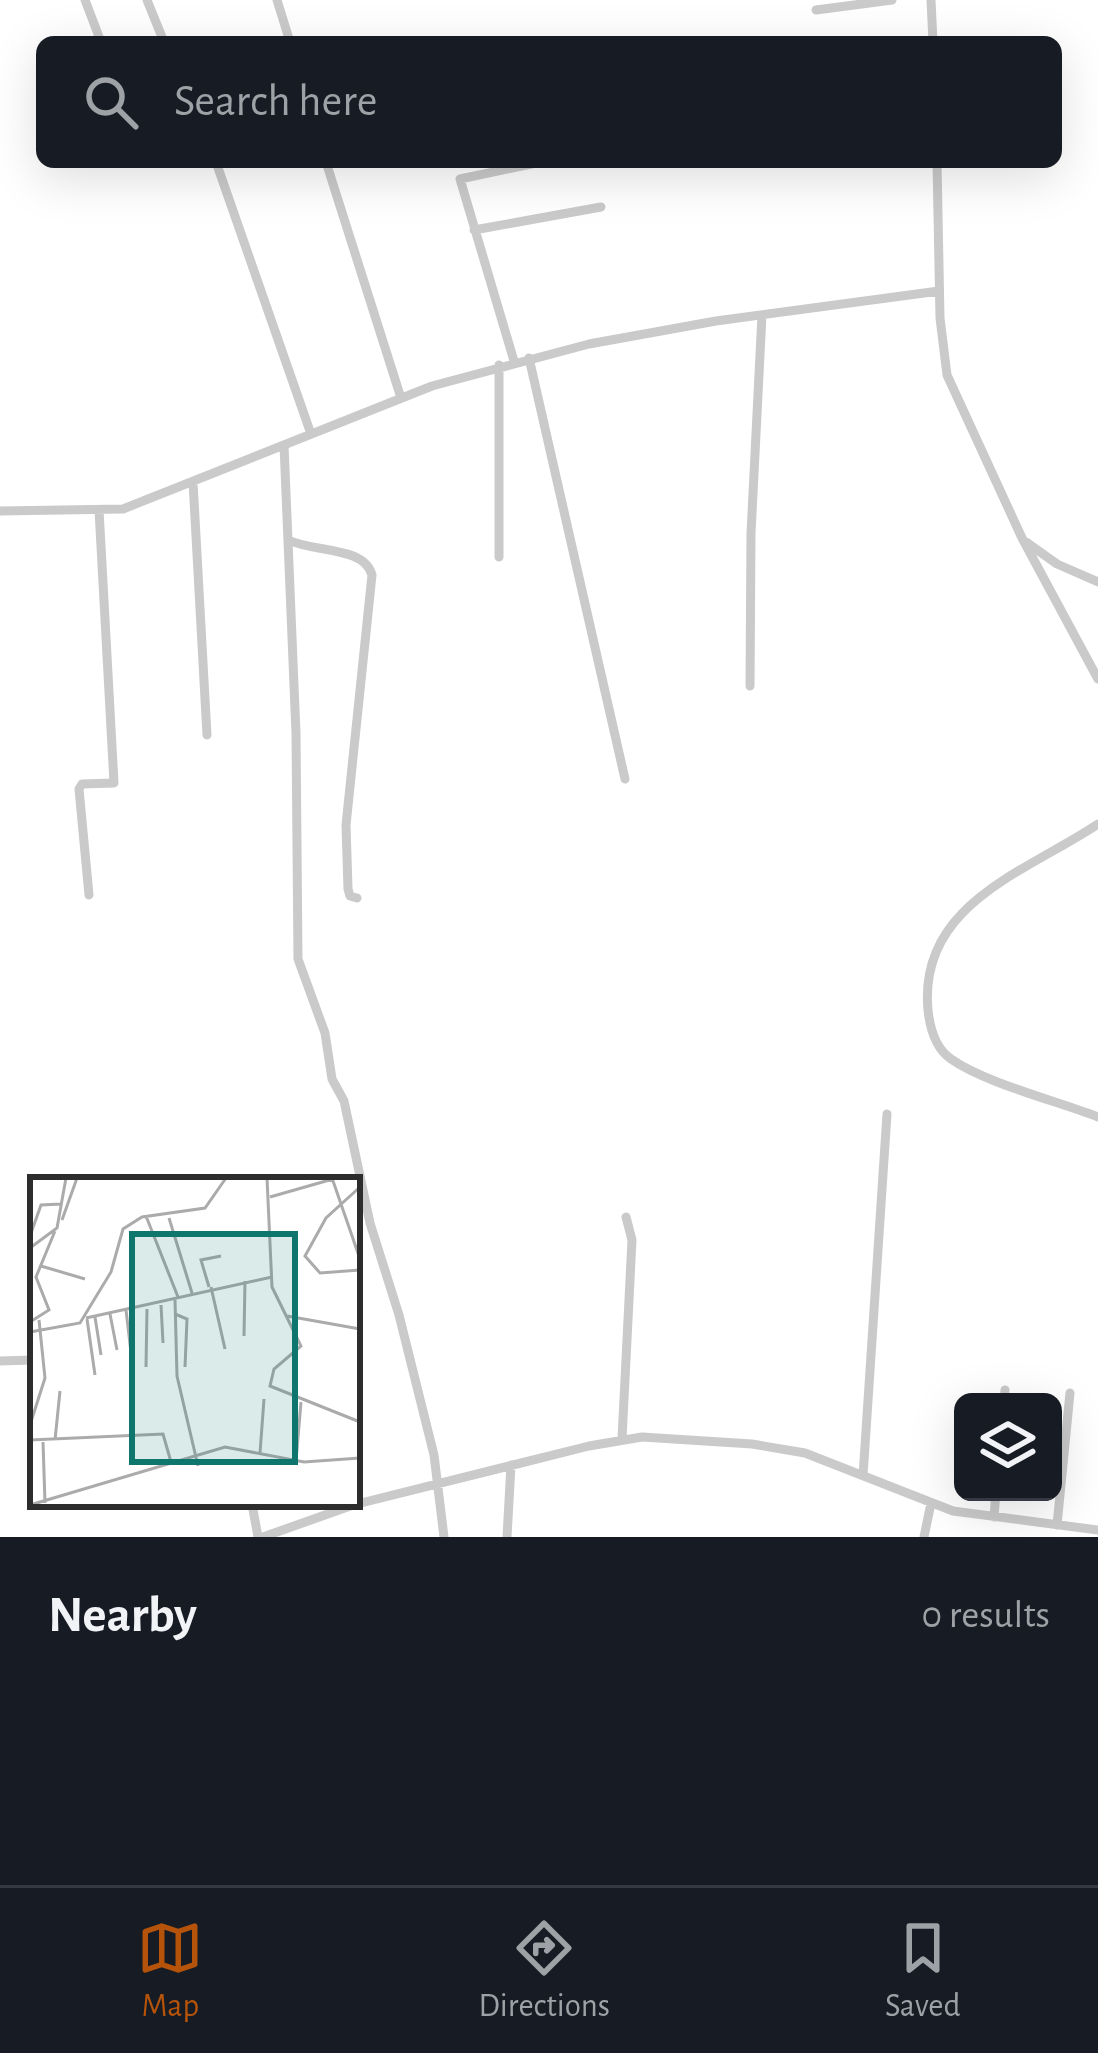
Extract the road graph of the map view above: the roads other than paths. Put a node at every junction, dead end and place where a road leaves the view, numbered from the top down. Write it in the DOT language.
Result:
graph roads {
  1 [pos="85,0"];
  2 [pos="147,0"];
  3 [pos="277,0"];
  4 [pos="892,0"];
  5 [pos="931,0"];
  6 [pos="816,10"];
  7 [pos="99,36"];
  8 [pos="162,36"];
  9 [pos="288,36"];
  10 [pos="933,36"];
  11 [pos="218,168"];
  12 [pos="328,168"];
  13 [pos="511,168"];
  14 [pos="937,168"];
  15 [pos="601,207"];
  16 [pos="474,230"];
  17 [pos="939,291"];
  18 [pos="762,315"];
  19 [pos="529,358"];
  20 [pos="514,362"];
  21 [pos="499,365"];
  22 [pos="400,398"];
  23 [pos="311,434"];
  24 [pos="284,445"];
  25 [pos="193,482"];
  26 [pos="99,510"];
  27 [pos="0,511"];
  28 [pos="1022,538"];
  29 [pos="288,540"];
  30 [pos="499,557"];
  31 [pos="1098,582"];
  32 [pos="1098,679"];
  33 [pos="750,686"];
  34 [pos="207,735"];
  35 [pos="625,779"];
  36 [pos="1098,824"];
  37 [pos="89,895"];
  38 [pos="357,898"];
  39 [pos="886,1114"];
  40 [pos="1098,1118"];
  41 [pos="626,1216"];
  42 [pos="30,1360"];
  43 [pos="0,1361"];
  44 [pos="1070,1393"];
  45 [pos="622,1439"];
  46 [pos="511,1465"];
  47 [pos="862,1476"];
  48 [pos="436,1484"];
  49 [pos="995,1501"];
  50 [pos="360,1503"];
  51 [pos="931,1503"];
  52 [pos="253,1507"];
  53 [pos="348,1507"];
  54 [pos="994,1517"];
  55 [pos="1010,1519"];
  56 [pos="1057,1525"];
  57 [pos="1098,1530"];
  58 [pos="1008,1535"];
  59 [pos="267,1536"];
  60 [pos="444,1537"];
  61 [pos="507,1537"];
  62 [pos="925,1537"];
  1 -- 7 [label="street"];
  2 -- 8 [label="street"];
  3 -- 9 [label="street"];
  4 -- 6 [label="street"];
  5 -- 10 [label="street"];
  11 -- 23 [label="street"];
  12 -- 22 [label="street"];
  13 -- 16 [label="street"];
  14 -- 17 [label="street"];
  15 -- 16 [label="street"];
  16 -- 20 [label="street"];
  17 -- 18 [label="street"];
  17 -- 28 [label="street"];
  18 -- 19 [label="street"];
  18 -- 33 [label="street"];
  19 -- 20 [label="street"];
  19 -- 35 [label="street"];
  20 -- 21 [label="street"];
  21 -- 22 [label="street"];
  21 -- 30 [label="street"];
  22 -- 23 [label="street"];
  23 -- 24 [label="street"];
  24 -- 25 [label="street"];
  24 -- 29 [label="street"];
  25 -- 26 [label="street"];
  25 -- 34 [label="street"];
  26 -- 27 [label="street"];
  26 -- 37 [label="street"];
  28 -- 31 [label="street"];
  28 -- 32 [label="street"];
  29 -- 38 [label="street"];
  29 -- 48 [label="street"];
  36 -- 40 [label="street"];
  39 -- 47 [label="street"];
  41 -- 45 [label="street"];
  42 -- 43 [label="street"];
  44 -- 56 [label="street"];
  45 -- 46 [label="street"];
  45 -- 47 [label="street"];
  46 -- 48 [label="street"];
  46 -- 61 [label="street"];
  47 -- 51 [label="street"];
  48 -- 50 [label="street"];
  48 -- 60 [label="street"];
  49 -- 54 [label="street"];
  51 -- 54 [label="street"];
  51 -- 62 [label="street"];
  52 -- 59 [label="street"];
  53 -- 59 [label="street"];
  54 -- 55 [label="street"];
  55 -- 56 [label="street"];
  55 -- 58 [label="street"];
  56 -- 57 [label="street"];
}
